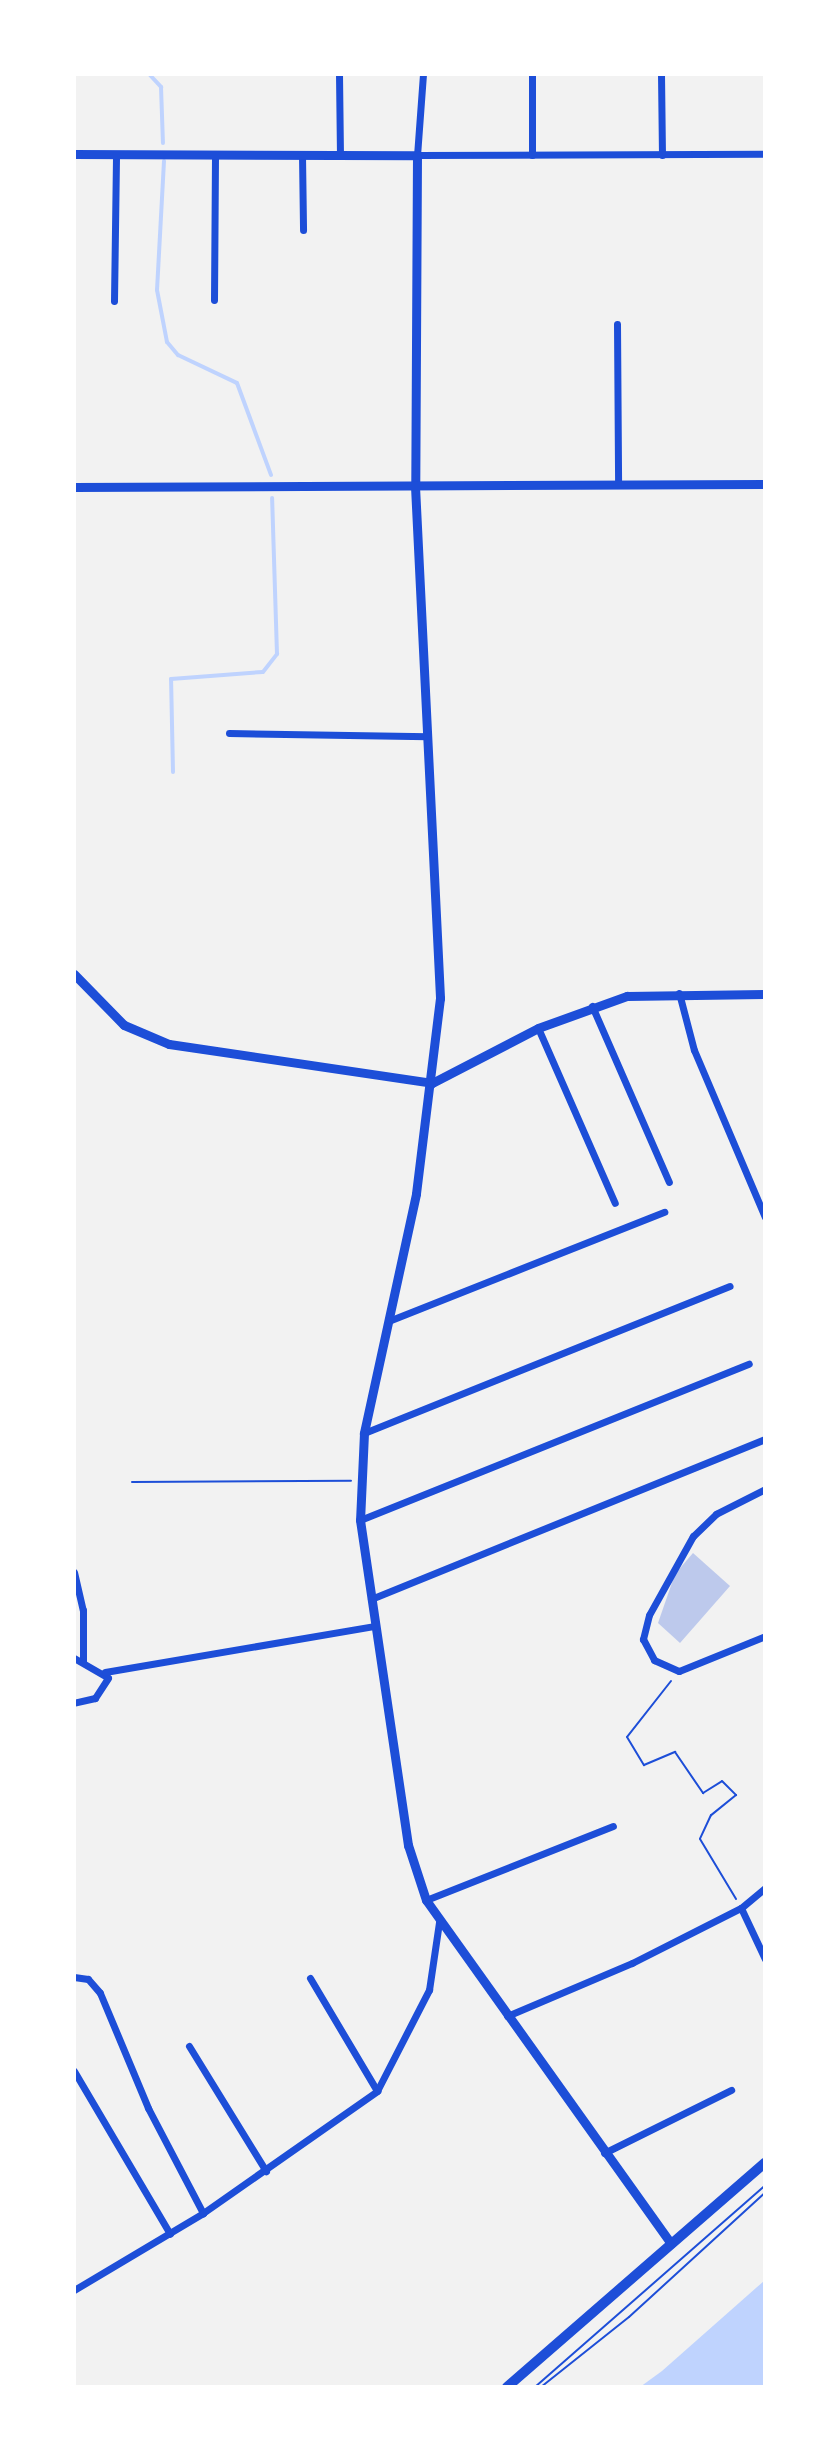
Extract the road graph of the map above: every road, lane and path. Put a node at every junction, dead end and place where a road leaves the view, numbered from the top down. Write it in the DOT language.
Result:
graph roads {
  1 [pos="339,74"];
  2 [pos="423,74"];
  3 [pos="532,74"];
  4 [pos="661,74"];
  5 [pos="74,154"];
  6 [pos="116,154"];
  7 [pos="765,154"];
  8 [pos="215,155"];
  9 [pos="302,155"];
  10 [pos="340,155"];
  11 [pos="417,155"];
  12 [pos="532,155"];
  13 [pos="662,155"];
  14 [pos="303,230"];
  15 [pos="214,300"];
  16 [pos="114,301"];
  17 [pos="617,324"];
  18 [pos="618,484"];
  19 [pos="765,484"];
  20 [pos="415,486"];
  21 [pos="74,487"];
  22 [pos="229,733"];
  23 [pos="428,736"];
  24 [pos="74,974"];
  25 [pos="679,993"];
  26 [pos="765,994"];
  27 [pos="592,1006"];
  28 [pos="538,1028"];
  29 [pos="432,1083"];
  30 [pos="669,1182"];
  31 [pos="615,1203"];
  32 [pos="664,1212"];
  33 [pos="765,1217"];
  34 [pos="730,1286"];
  35 [pos="391,1320"];
  36 [pos="749,1364"];
  37 [pos="364,1433"];
  38 [pos="765,1439"];
  39 [pos="359,1481"];
  40 [pos="132,1482"];
  41 [pos="765,1489"];
  42 [pos="360,1520"];
  43 [pos="74,1572"];
  44 [pos="371,1599"];
  45 [pos="375,1626"];
  46 [pos="765,1636"];
  47 [pos="74,1658"];
  48 [pos="83,1662"];
  49 [pos="679,1671"];
  50 [pos="105,1672"];
  51 [pos="74,1703"];
  52 [pos="613,1826"];
  53 [pos="765,1888"];
  54 [pos="426,1900"];
  55 [pos="741,1908"];
  56 [pos="439,1922"];
  57 [pos="765,1959"];
  58 [pos="74,1977"];
  59 [pos="310,1978"];
  60 [pos="507,2016"];
  61 [pos="189,2046"];
  62 [pos="74,2071"];
  63 [pos="731,2090"];
  64 [pos="377,2091"];
  65 [pos="604,2153"];
  66 [pos="765,2163"];
  67 [pos="266,2171"];
  68 [pos="765,2186"];
  69 [pos="765,2193"];
  70 [pos="203,2213"];
  71 [pos="170,2234"];
  72 [pos="671,2244"];
  73 [pos="74,2290"];
  74 [pos="507,2387"];
  75 [pos="535,2387"];
  76 [pos="541,2387"];
  1 -- 10 [label="street"];
  2 -- 11 [label="street"];
  3 -- 12 [label="street"];
  4 -- 13 [label="street"];
  5 -- 6 [label="street"];
  6 -- 8 [label="street"];
  6 -- 16 [label="street"];
  7 -- 13 [label="street"];
  8 -- 9 [label="street"];
  8 -- 15 [label="street"];
  9 -- 10 [label="street"];
  9 -- 14 [label="street"];
  10 -- 11 [label="street"];
  11 -- 12 [label="street"];
  11 -- 20 [label="street"];
  12 -- 13 [label="street"];
  17 -- 18 [label="street"];
  18 -- 19 [label="street"];
  18 -- 20 [label="street"];
  20 -- 21 [label="street"];
  20 -- 23 [label="street"];
  22 -- 23 [label="street"];
  23 -- 29 [label="street"];
  24 -- 29 [label="street"];
  25 -- 26 [label="street"];
  25 -- 27 [label="street"];
  25 -- 33 [label="street"];
  27 -- 28 [label="street"];
  27 -- 30 [label="street"];
  28 -- 29 [label="street"];
  28 -- 31 [label="street"];
  29 -- 35 [label="street"];
  32 -- 35 [label="street"];
  34 -- 37 [label="street"];
  35 -- 37 [label="street"];
  36 -- 42 [label="street"];
  37 -- 39 [label="street"];
  38 -- 44 [label="street"];
  39 -- 40 [label="path"];
  39 -- 42 [label="street"];
  41 -- 49 [label="street"];
  42 -- 44 [label="street"];
  43 -- 48 [label="street"];
  44 -- 45 [label="street"];
  45 -- 50 [label="street"];
  45 -- 54 [label="street"];
  46 -- 49 [label="street"];
  47 -- 48 [label="street"];
  48 -- 50 [label="street"];
  49 -- 55 [label="path"];
  50 -- 51 [label="street"];
  52 -- 54 [label="street"];
  53 -- 55 [label="street"];
  54 -- 56 [label="street"];
  55 -- 57 [label="street"];
  55 -- 60 [label="street"];
  56 -- 60 [label="street"];
  56 -- 64 [label="street"];
  58 -- 70 [label="street"];
  59 -- 64 [label="street"];
  60 -- 65 [label="street"];
  61 -- 67 [label="street"];
  62 -- 71 [label="street"];
  63 -- 65 [label="street"];
  64 -- 67 [label="street"];
  65 -- 72 [label="street"];
  66 -- 72 [label="main road"];
  67 -- 70 [label="street"];
  68 -- 75 [label="path"];
  69 -- 76 [label="path"];
  70 -- 71 [label="street"];
  71 -- 73 [label="street"];
  72 -- 74 [label="main road"];
}
